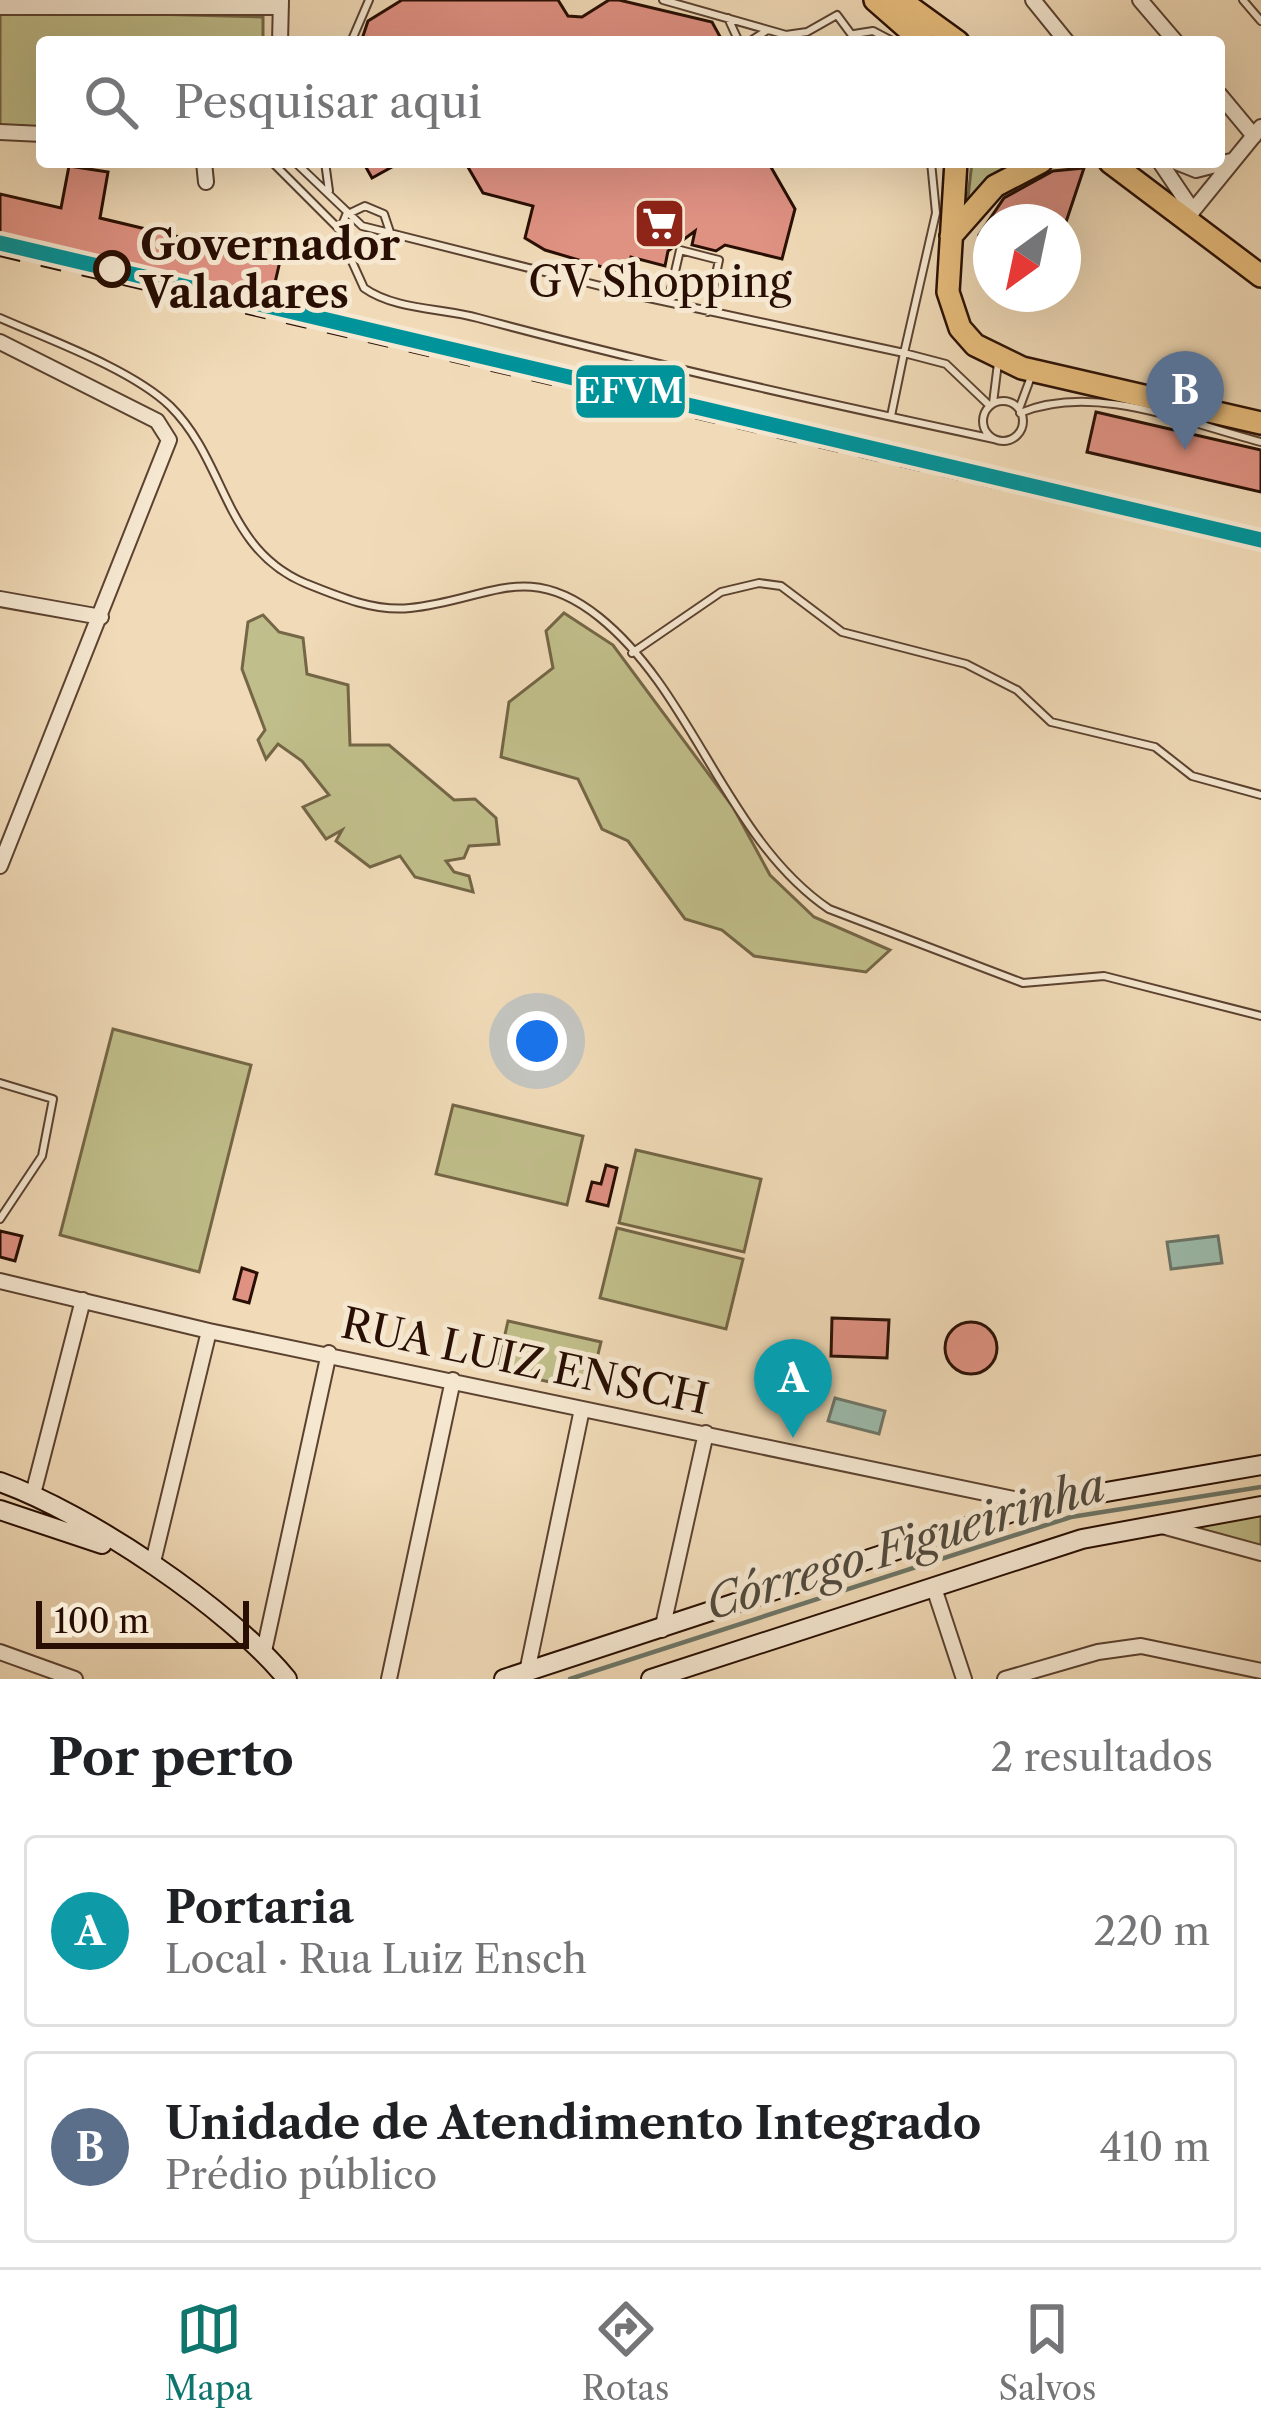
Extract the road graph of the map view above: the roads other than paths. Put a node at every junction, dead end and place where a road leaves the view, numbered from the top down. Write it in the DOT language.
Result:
graph roads {
  1 [pos="369,0"];
  2 [pos="663,0"];
  3 [pos="836,0"];
  4 [pos="875,0"];
  5 [pos="900,0"];
  6 [pos="1033,0"];
  7 [pos="1140,0"];
  8 [pos="1244,0"];
  9 [pos="281,4"];
  10 [pos="0,7"];
  11 [pos="837,15"];
  12 [pos="728,18"];
  13 [pos="1261,21"];
  14 [pos="768,30"];
  15 [pos="280,36"];
  16 [pos="354,36"];
  17 [pos="736,36"];
  18 [pos="758,36"];
  19 [pos="853,36"];
  20 [pos="915,36"];
  21 [pos="950,36"];
  22 [pos="1062,36"];
  23 [pos="1171,36"];
  24 [pos="1225,100"];
  25 [pos="0,132"];
  26 [pos="1258,132"];
  27 [pos="36,134"];
  28 [pos="1231,160"];
  29 [pos="1225,162"];
  30 [pos="205,168"];
  31 [pos="278,168"];
  32 [pos="302,168"];
  33 [pos="326,168"];
  34 [pos="932,168"];
  35 [pos="956,168"];
  36 [pos="1030,168"];
  37 [pos="1119,168"];
  38 [pos="1163,168"];
  39 [pos="1225,168"];
  40 [pos="1225,168"];
  41 [pos="206,182"];
  42 [pos="329,194"];
  43 [pos="346,215"];
  44 [pos="1189,215"];
  45 [pos="340,230"];
  46 [pos="391,235"];
  47 [pos="950,237"];
  48 [pos="345,246"];
  49 [pos="1261,276"];
  50 [pos="668,302"];
  51 [pos="708,312"];
  52 [pos="0,318"];
  53 [pos="0,342"];
  54 [pos="904,353"];
  55 [pos="998,359"];
  56 [pos="1034,370"];
  57 [pos="992,405"];
  58 [pos="1020,411"];
  59 [pos="892,416"];
  60 [pos="1261,423"];
  61 [pos="994,439"];
  62 [pos="1261,442"];
  63 [pos="0,599"];
  64 [pos="101,616"];
  65 [pos="632,653"];
  66 [pos="1261,795"];
  67 [pos="0,866"];
  68 [pos="1261,1016"];
  69 [pos="0,1083"];
  70 [pos="0,1220"];
  71 [pos="0,1281"];
  72 [pos="83,1300"];
  73 [pos="209,1331"];
  74 [pos="329,1352"];
  75 [pos="453,1380"];
  76 [pos="582,1409"];
  77 [pos="706,1433"];
  78 [pos="1261,1465"];
  79 [pos="7,1485"];
  80 [pos="33,1494"];
  81 [pos="1036,1504"];
  82 [pos="1261,1506"];
  83 [pos="3,1510"];
  84 [pos="1156,1524"];
  85 [pos="1261,1553"];
  86 [pos="146,1562"];
  87 [pos="934,1588"];
  88 [pos="662,1630"];
  89 [pos="264,1651"];
  90 [pos="0,1652"];
  91 [pos="1261,1671"];
  92 [pos="527,1672"];
  93 [pos="75,1679"];
  94 [pos="286,1679"];
  95 [pos="389,1679"];
  96 [pos="504,1679"];
  97 [pos="651,1679"];
  98 [pos="964,1679"];
  99 [pos="1004,1679"];
  1 -- 16 [label="lane"];
  2 -- 12 [label="lane"];
  3 -- 11 [label="lane"];
  4 -- 20 [label="main road"];
  5 -- 21 [label="main road"];
  6 -- 22 [label="street"];
  7 -- 23 [label="street"];
  8 -- 13 [label="lane"];
  9 -- 10 [label="street"];
  9 -- 15 [label="street"];
  11 -- 14 [label="lane"];
  11 -- 19 [label="lane"];
  12 -- 14 [label="lane"];
  12 -- 17 [label="lane"];
  14 -- 18 [label="lane"];
  24 -- 26 [label="street"];
  25 -- 27 [label="street"];
  26 -- 28 [label="street"];
  28 -- 29 [label="street"];
  28 -- 40 [label="street"];
  30 -- 41 [label="street"];
  31 -- 45 [label="lane"];
  32 -- 42 [label="lane"];
  33 -- 42 [label="lane"];
  34 -- 54 [label="lane"];
  35 -- 47 [label="main road"];
  36 -- 47 [label="main road"];
  37 -- 44 [label="main road"];
  38 -- 44 [label="street"];
  39 -- 44 [label="street"];
  42 -- 43 [label="lane"];
  43 -- 45 [label="lane"];
  43 -- 46 [label="lane"];
  43 -- 46 [label="lane"];
  44 -- 49 [label="main road"];
  45 -- 48 [label="lane"];
  46 -- 48 [label="lane"];
  46 -- 50 [label="lane"];
  47 -- 55 [label="main road"];
  48 -- 59 [label="lane"];
  50 -- 51 [label="lane"];
  50 -- 51 [label="lane"];
  51 -- 54 [label="lane"];
  52 -- 65 [label="lane"];
  53 -- 64 [label="street"];
  54 -- 57 [label="lane"];
  54 -- 59 [label="lane"];
  55 -- 56 [label="main road"];
  55 -- 57 [label="lane"];
  56 -- 58 [label="lane"];
  56 -- 60 [label="main road"];
  57 -- 58 [label="lane"];
  57 -- 61 [label="lane"];
  58 -- 61 [label="lane"];
  58 -- 62 [label="lane"];
  59 -- 61 [label="lane"];
  63 -- 64 [label="street"];
  64 -- 67 [label="street"];
  65 -- 66 [label="lane"];
  65 -- 68 [label="lane"];
  69 -- 70 [label="lane"];
  71 -- 72 [label="street, RUA LUIZ ENSCH"];
  72 -- 73 [label="street, RUA LUIZ ENSCH"];
  72 -- 80 [label="street"];
  73 -- 74 [label="street, RUA LUIZ ENSCH"];
  73 -- 86 [label="street"];
  74 -- 75 [label="street, RUA LUIZ ENSCH"];
  74 -- 89 [label="street"];
  75 -- 76 [label="street, RUA LUIZ ENSCH"];
  75 -- 95 [label="street"];
  76 -- 77 [label="street, RUA LUIZ ENSCH"];
  76 -- 92 [label="street"];
  77 -- 81 [label="street, RUA LUIZ ENSCH"];
  77 -- 88 [label="street"];
  78 -- 81 [label="main road"];
  79 -- 80 [label="main road"];
  79 -- 83 [label="main road"];
  80 -- 86 [label="main road"];
  81 -- 88 [label="main road"];
  82 -- 84 [label="main road"];
  83 -- 86 [label="main road"];
  84 -- 85 [label="street"];
  84 -- 87 [label="main road"];
  86 -- 89 [label="main road"];
  87 -- 97 [label="main road"];
  87 -- 98 [label="street"];
  88 -- 92 [label="main road"];
  89 -- 94 [label="main road"];
  90 -- 93 [label="street"];
  91 -- 99 [label="street"];
  92 -- 96 [label="main road"];
}
